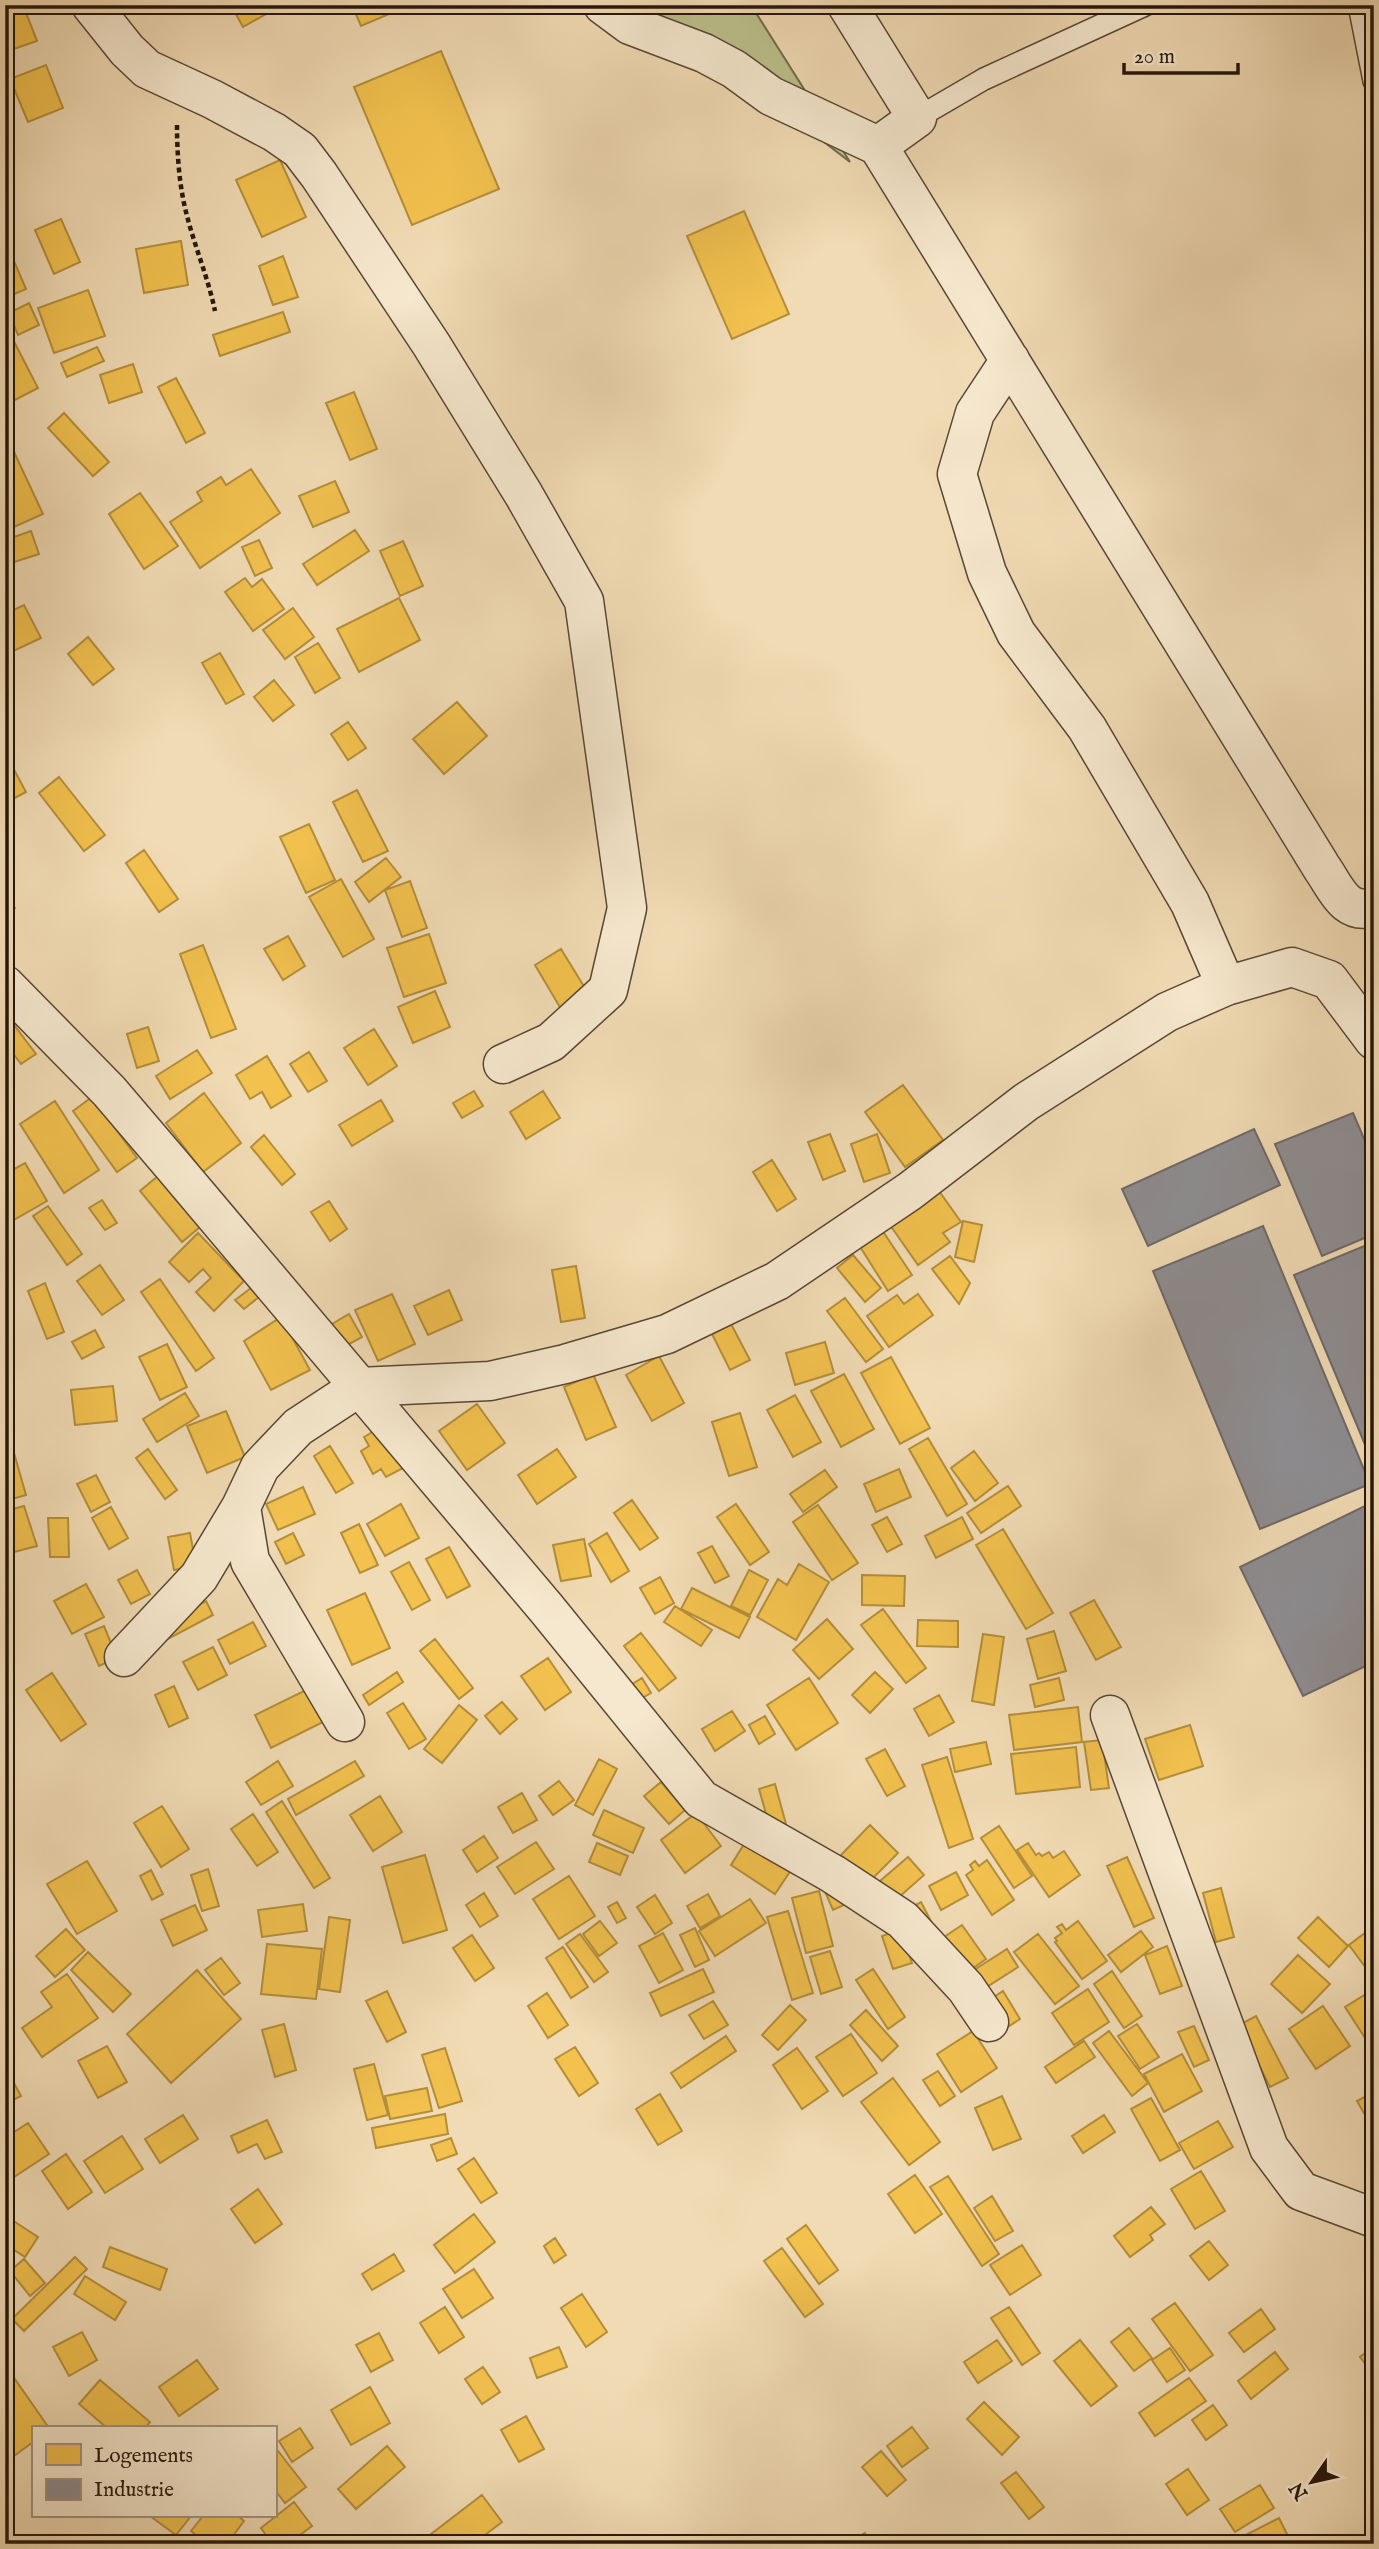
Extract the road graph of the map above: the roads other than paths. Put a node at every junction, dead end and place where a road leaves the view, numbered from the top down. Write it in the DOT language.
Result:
graph roads {
  1 [pos="91,5"];
  2 [pos="603,5"];
  3 [pos="847,5"];
  4 [pos="1145,5"];
  5 [pos="1359,5"];
  6 [pos="1374,81"];
  7 [pos="918,118"];
  8 [pos="878,146"];
  9 [pos="1010,360"];
  10 [pos="1364,908"];
  11 [pos="5,985"];
  12 [pos="1226,986"];
  13 [pos="1374,1040"];
  14 [pos="503,1064"];
  15 [pos="359,1387"];
  16 [pos="242,1507"];
  17 [pos="124,1657"];
  18 [pos="1110,1715"];
  19 [pos="345,1721"];
  20 [pos="989,2022"];
  21 [pos="1374,2218"];
  1 -- 14 [label="street"];
  2 -- 8 [label="street"];
  3 -- 7 [label="street"];
  4 -- 7 [label="lane"];
  5 -- 6 [label="lane"];
  7 -- 8 [label="street"];
  8 -- 9 [label="street"];
  9 -- 10 [label="street"];
  9 -- 12 [label="street"];
  11 -- 15 [label="street"];
  12 -- 13 [label="street"];
  12 -- 15 [label="street"];
  15 -- 16 [label="street"];
  15 -- 20 [label="street"];
  16 -- 17 [label="street"];
  16 -- 19 [label="street"];
  18 -- 21 [label="street"];
}
